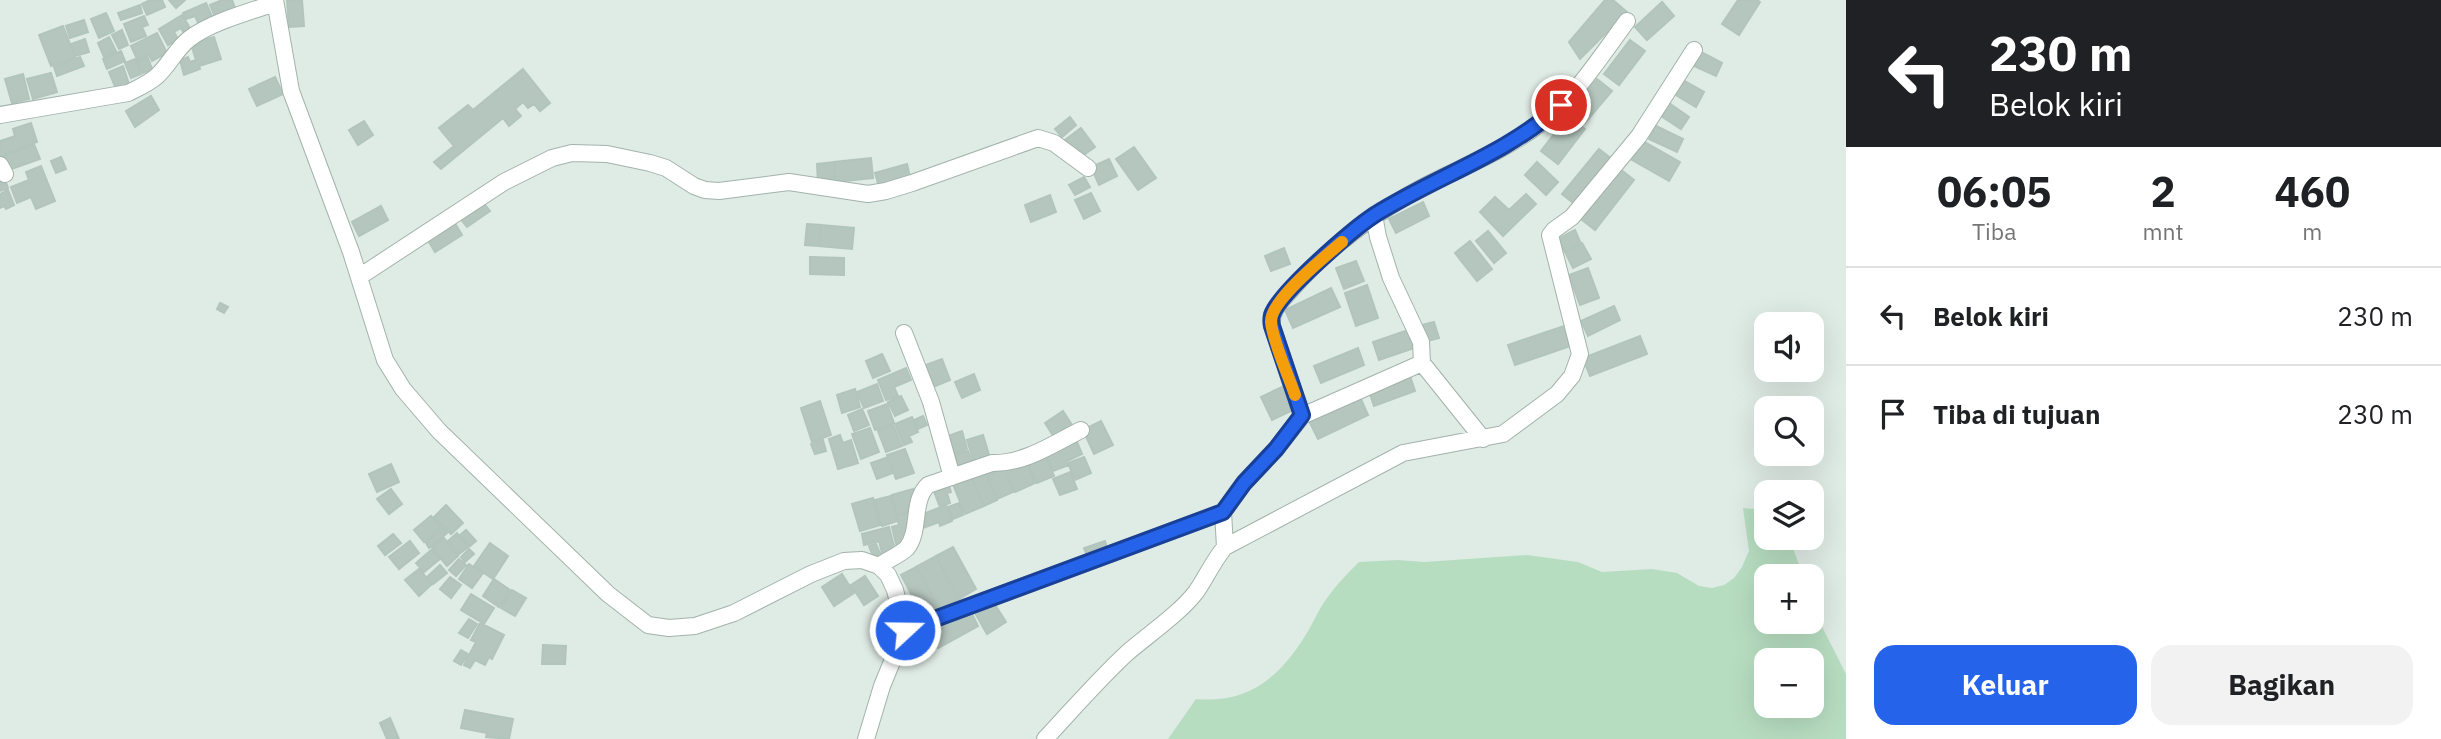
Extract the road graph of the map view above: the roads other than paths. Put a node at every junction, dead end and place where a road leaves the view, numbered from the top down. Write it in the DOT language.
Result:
graph roads {
  1 [pos="275,1"];
  2 [pos="1626,21"];
  3 [pos="1694,50"];
  4 [pos="0,115"];
  5 [pos="1088,169"];
  6 [pos="1374,215"];
  7 [pos="359,277"];
  8 [pos="904,333"];
  9 [pos="1422,363"];
  10 [pos="1302,415"];
  11 [pos="1081,430"];
  12 [pos="1483,439"];
  13 [pos="952,477"];
  14 [pos="1223,512"];
  15 [pos="1225,547"];
  16 [pos="879,566"];
  17 [pos="905,630"];
  18 [pos="866,739"];
  19 [pos="1045,739"];
  1 -- 4 [label="street"];
  1 -- 7 [label="street"];
  2 -- 6 [label="street"];
  3 -- 12 [label="street"];
  5 -- 7 [label="street"];
  6 -- 9 [label="street"];
  6 -- 10 [label="street"];
  7 -- 16 [label="street"];
  8 -- 13 [label="street"];
  9 -- 10 [label="street"];
  9 -- 12 [label="street"];
  10 -- 14 [label="street"];
  11 -- 13 [label="street"];
  12 -- 15 [label="street"];
  13 -- 16 [label="street"];
  14 -- 15 [label="street"];
  14 -- 17 [label="street"];
  15 -- 19 [label="street"];
  16 -- 17 [label="street"];
  17 -- 18 [label="street"];
}
